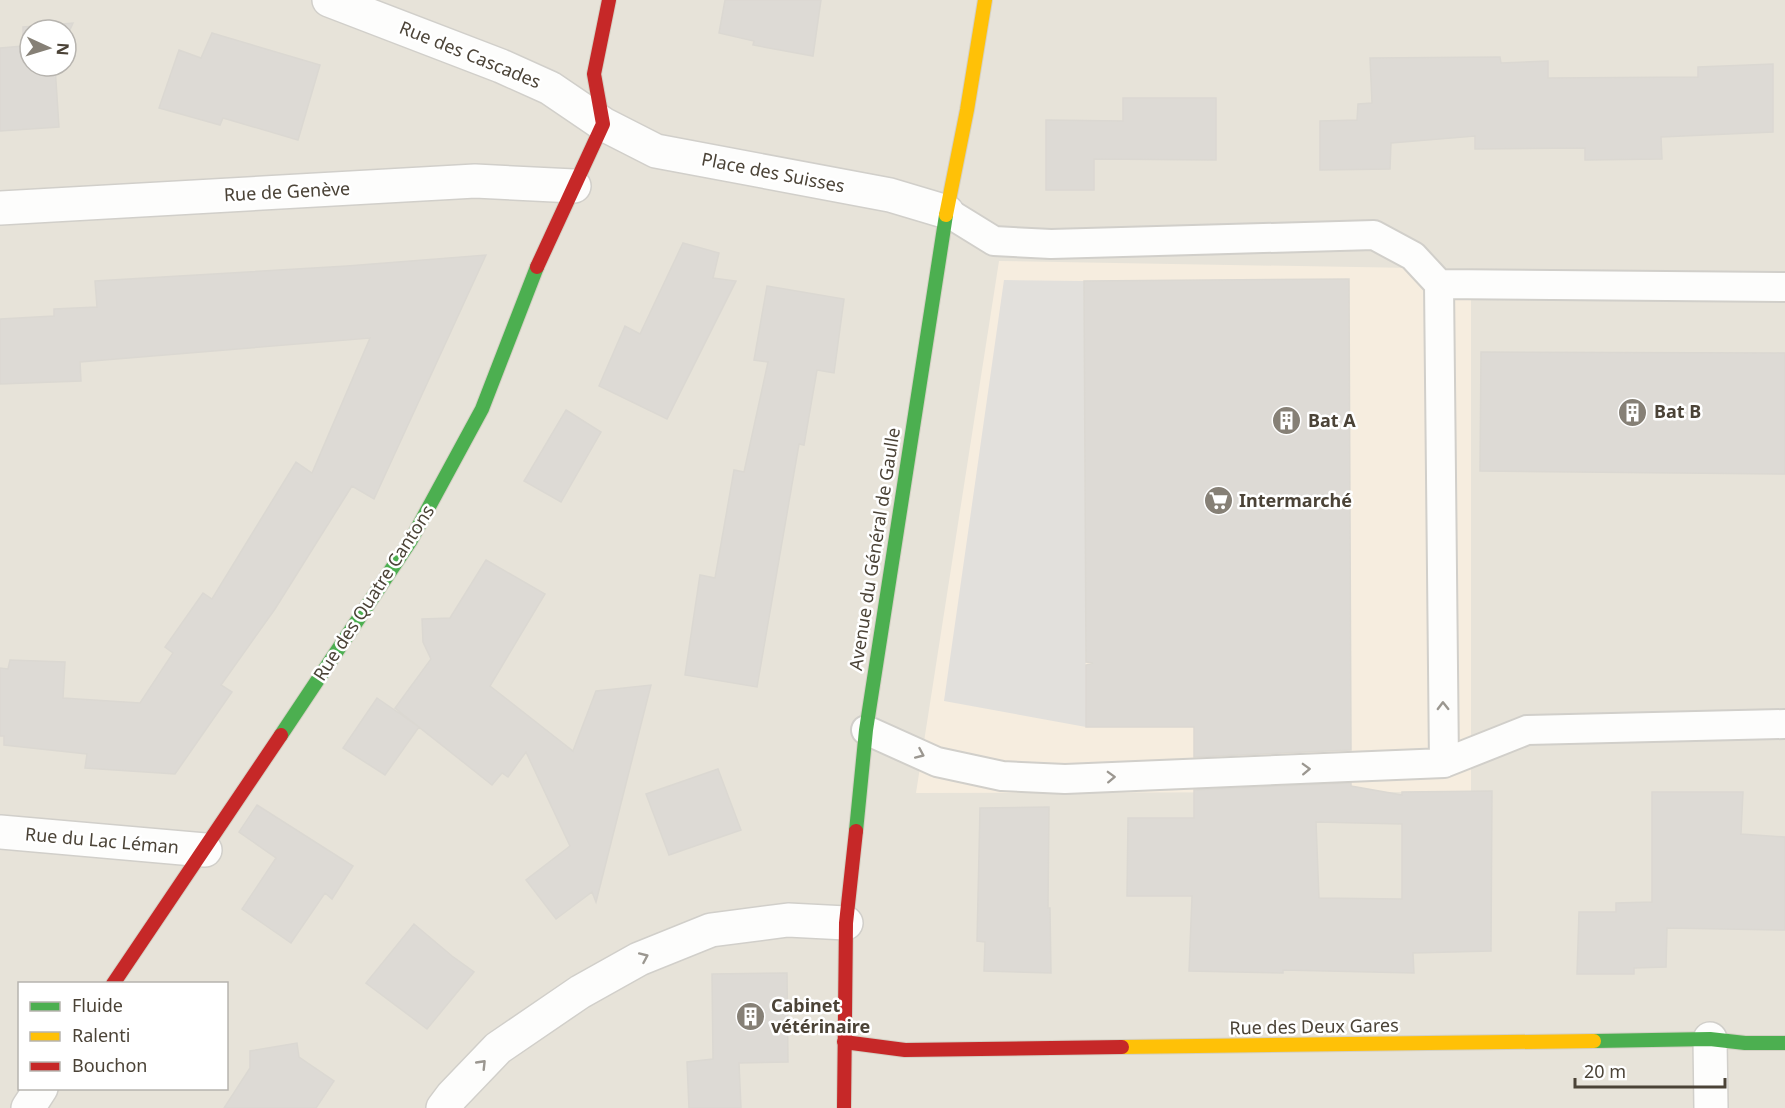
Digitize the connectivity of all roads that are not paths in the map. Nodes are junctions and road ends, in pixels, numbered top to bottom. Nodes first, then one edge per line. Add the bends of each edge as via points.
1 (329, 0) edge
2 (609, 0) edge
3 (985, 0) edge
4 (603, 124) junction
5 (574, 186) junction
6 (0, 208) edge
7 (947, 212) junction
8 (1439, 284) junction
9 (1785, 287) edge
10 (1785, 724) edge
11 (866, 730) junction
12 (1444, 763) junction
13 (0, 832) edge
14 (205, 850) junction
15 (846, 923) junction
16 (114, 982) edge
17 (1710, 1039) junction
18 (844, 1042) junction
19 (1785, 1043) edge
20 (40, 1090) edge
21 (28, 1108) edge
22 (443, 1108) edge
23 (843, 1108) edge
24 (1711, 1108) edge

1 - 4 street, Rue des Cascades via 550,88
2 - 4 street via 594,74
3 - 7 street, Avenue du Général de Gaulle
4 - 5 street, Rue des Quatre Cantons
4 - 7 street, Place des Suisses via 656,151 890,195
5 - 6 street, Rue de Genève via 475,181
5 - 14 street, Rue des Quatre Cantons via 546,244 482,409 411,540
7 - 8 lane via 994,241 1051,244 1374,235 1413,256
7 - 11 street, Avenue du Général de Gaulle
8 - 9 lane
12 -> 8 lane
10 - 12 lane via 1527,729
11 -> 12 lane via 937,762 1002,776 1055,779
11 - 15 street, Avenue du Général de Gaulle
13 - 14 street, Rue du Lac Léman
14 - 16 street, Rue des Quatre Cantons
15 - 18 street, Avenue du Général de Gaulle
22 -> 15 street via 498,1048 580,992 639,959 711,930 788,920
17 - 18 street, Rue des Deux Gares via 905,1050
17 - 19 street, Rue des Deux Gares
17 - 24 street
18 - 23 street, Avenue du Général de Gaulle
20 - 21 street

